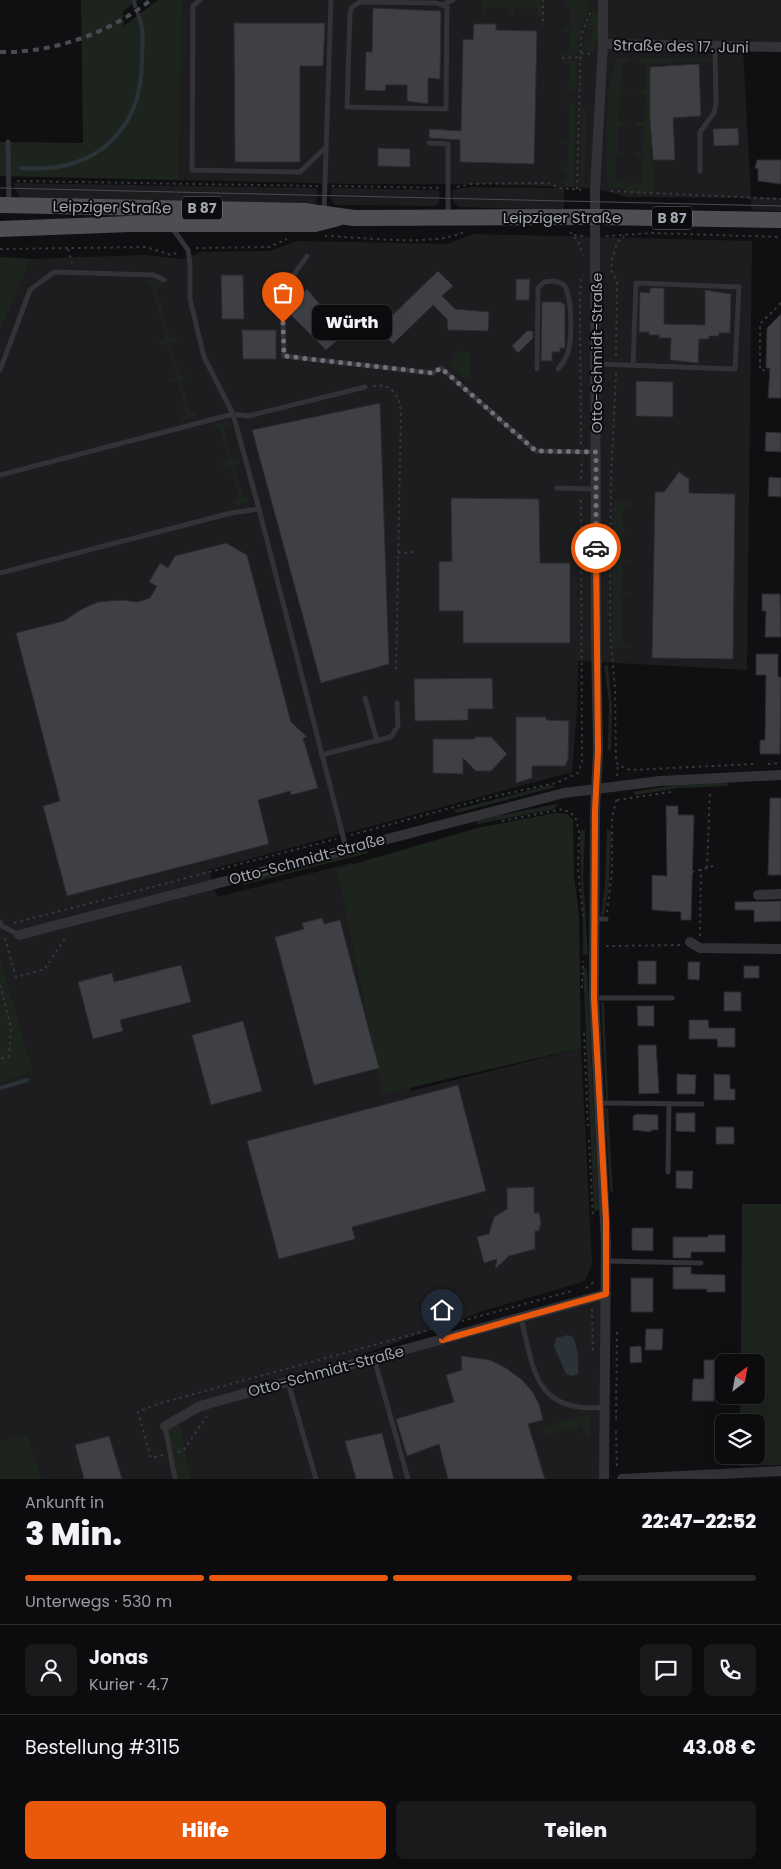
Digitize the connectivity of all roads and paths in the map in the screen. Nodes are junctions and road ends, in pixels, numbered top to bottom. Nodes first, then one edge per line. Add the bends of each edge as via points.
1 (200, 0) edge
2 (331, 0) edge
3 (453, 0) edge
4 (543, 0) edge
5 (603, 0) edge
6 (444, 4) junction
7 (593, 6) dead end
8 (543, 21) dead end
9 (603, 44) junction
10 (716, 47) junction
11 (781, 47) edge
12 (581, 57) junction
13 (562, 58) dead end
14 (8, 142) dead end
15 (429, 143) dead end
16 (325, 148) junction
17 (700, 171) dead end
18 (8, 180) junction
19 (324, 186) junction
20 (448, 188) junction
21 (577, 189) junction
22 (585, 190) dead end
23 (611, 191) dead end
24 (781, 199) edge
25 (4, 205) edge
26 (324, 213) junction
27 (343, 217) junction
28 (448, 217) junction
29 (596, 217) junction
30 (781, 220) edge
31 (169, 225) junction
32 (0, 229) edge
33 (465, 231) dead end
34 (569, 231) dead end
35 (294, 235) dead end
36 (322, 236) dead end
37 (596, 236) junction
38 (624, 236) junction
39 (781, 237) edge
40 (0, 249) edge
41 (68, 249) junction
42 (188, 250) junction
43 (306, 256) dead end
44 (584, 256) dead end
45 (584, 270) dead end
46 (75, 272) junction
47 (164, 280) dead end
48 (781, 303) edge
49 (597, 364) junction
50 (616, 364) junction
51 (633, 365) junction
52 (537, 369) dead end
53 (558, 369) dead end
54 (0, 370) edge
55 (781, 371) edge
56 (366, 387) joint
57 (233, 414) junction
58 (582, 452) junction
59 (596, 452) junction
60 (0, 475) edge
61 (557, 488) dead end
62 (581, 488) junction
63 (595, 489) junction
64 (259, 509) junction
65 (416, 552) dead end
66 (398, 553) junction
67 (0, 572) edge
68 (396, 672) dead end
69 (365, 698) dead end
70 (398, 703) dead end
71 (377, 741) junction
72 (321, 755) junction
73 (781, 763) edge
74 (757, 764) dead end
75 (765, 764) dead end
76 (781, 774) edge
77 (596, 788) junction
78 (710, 789) dead end
79 (617, 800) dead end
80 (498, 822) dead end
81 (343, 837) junction
82 (346, 848) junction
83 (713, 866) dead end
84 (707, 868) junction
85 (701, 870) junction
86 (692, 872) dead end
87 (781, 894) edge
88 (758, 895) dead end
89 (583, 917) dead end
90 (595, 919) junction
91 (606, 919) junction
92 (1, 924) edge
93 (74, 932) dead end
94 (19, 935) joint
95 (690, 942) joint
96 (7, 943) dead end
97 (594, 946) junction
98 (605, 946) junction
99 (700, 948) junction
100 (781, 949) edge
101 (583, 960) dead end
102 (0, 985) edge
103 (582, 991) dead end
104 (594, 998) junction
105 (672, 998) dead end
106 (584, 1028) dead end
107 (0, 1059) edge
108 (599, 1103) junction
109 (669, 1104) junction
110 (702, 1104) dead end
111 (668, 1172) dead end
112 (594, 1221) dead end
113 (606, 1261) junction
114 (701, 1263) dead end
115 (606, 1294) junction
116 (521, 1318) junction
117 (374, 1358) junction
118 (288, 1381) junction
119 (605, 1407) junction
120 (164, 1426) joint
121 (781, 1471) edge
122 (711, 1477) edge
123 (175, 1479) edge
124 (316, 1479) edge
125 (408, 1479) edge
126 (604, 1479) edge
127 (622, 1479) edge

1 - 16 lane via 193,6 192,170 300,172
2 - 16 lane
3 - 6 lane
4 - 8 path
5 - 9 street
6 - 6 lane via 356,3 350,12 347,107 446,109 449,12
7 - 12 path via 581,35
9 - 10 street, Straße des 17. Juni
9 - 29 street, Straße des 17. Juni
10 - 11 street, Straße des 17. Juni
10 - 17 lane via 716,103 714,113 700,132
12 - 13 path
12 - 21 path
14 - 18 lane
15 - 20 lane via 448,144
16 - 19 lane
18 - 19 path
18 - 25 lane
19 - 20 path
19 - 26 lane
20 - 21 path via 471,184 541,183
20 - 28 lane
21 - 22 path
23 - 24 path
25 - 26 main road, Leipziger Straße / B 87
26 - 27 main road, Leipziger Straße / B 87
27 - 28 main road, Leipziger Straße / B 87
27 - 31 main road, Leipziger Straße / B 87 via 315,224
28 - 29 main road, Leipziger Straße / B 87
29 - 30 main road, Leipziger Straße / B 87
29 - 37 street, Otto-Schmidt-Straße
31 - 32 main road, Leipziger Straße / B 87
31 - 42 lane
33 - 36 path via 452,238 432,239
34 - 44 path
35 - 42 path via 269,247 199,247
37 - 38 path
37 - 49 street, Otto-Schmidt-Straße
38 - 39 path
38 - 50 path via 616,243 611,270 616,281
40 - 41 path
41 - 42 path via 146,247 171,255
41 - 46 path
42 - 57 lane via 190,299 204,357
43 - 58 lane via 282,291 284,356 433,373 441,368 536,451
45 - 58 path via 580,280
46 - 47 lane via 154,275
46 - 54 lane via 54,272 30,290
48 - 55 path via 760,324 760,370
49 - 50 lane
49 - 59 street, Otto-Schmidt-Straße
50 - 51 lane
50 - 74 path via 610,630 616,760 618,765 630,770
51 - 51 lane via 735,369 739,287 636,283
52 - 53 lane via 538,288 544,282 555,281 564,285 570,297 569,349
56 - 57 lane via 248,416
56 - 66 path via 380,385 391,388 399,398 401,481
57 - 60 lane
57 - 64 lane
58 - 59 lane
58 - 62 path
59 - 63 street, Otto-Schmidt-Straße
61 - 62 lane
62 - 63 lane
62 - 81 path via 582,762 578,773 556,783
63 - 77 street, Otto-Schmidt-Straße
64 - 67 lane
64 - 72 lane
65 - 66 path
66 - 68 path
69 - 71 lane
70 - 71 lane via 398,726 391,737
71 - 72 lane
72 - 81 lane
73 - 75 path
76 - 77 street
77 - 82 street, Otto-Schmidt-Straße via 564,793
77 - 90 street, Otto-Schmidt-Straße
78 - 84 path
79 - 91 path via 612,817 612,872
80 - 89 path via 564,810 575,816 580,831 578,868
81 - 82 lane
81 - 92 path
82 - 94 street, Otto-Schmidt-Straße
83 - 84 path
84 - 85 path
85 - 86 path
85 - 99 path
87 - 88 street
90 - 91 lane
90 - 97 street, Otto-Schmidt-Straße
91 - 98 path
92 - 94 lane
93 - 96 path via 66,935 45,969 16,977
95 - 98 path via 678,946
95 - 99 street
97 - 98 path
97 - 104 street, Otto-Schmidt-Straße
99 - 100 street
101 - 103 path
102 - 107 path via 11,1027 9,1056
104 - 105 lane
104 - 108 street, Otto-Schmidt-Straße
106 - 112 path
108 - 109 lane
108 - 113 street, Otto-Schmidt-Straße
109 - 110 lane
109 - 111 lane
113 - 114 lane
113 - 115 street, Otto-Schmidt-Straße
115 - 116 street, Otto-Schmidt-Straße
115 - 119 street, Otto-Schmidt-Straße
116 - 117 street, Otto-Schmidt-Straße
116 - 119 lane via 535,1375 546,1390 556,1399 576,1407
117 - 118 street, Otto-Schmidt-Straße
117 - 125 lane
118 - 120 street, Otto-Schmidt-Straße via 200,1406
118 - 124 lane
119 - 126 street, Otto-Schmidt-Straße
120 - 123 lane
121 - 122 street
122 - 127 street

